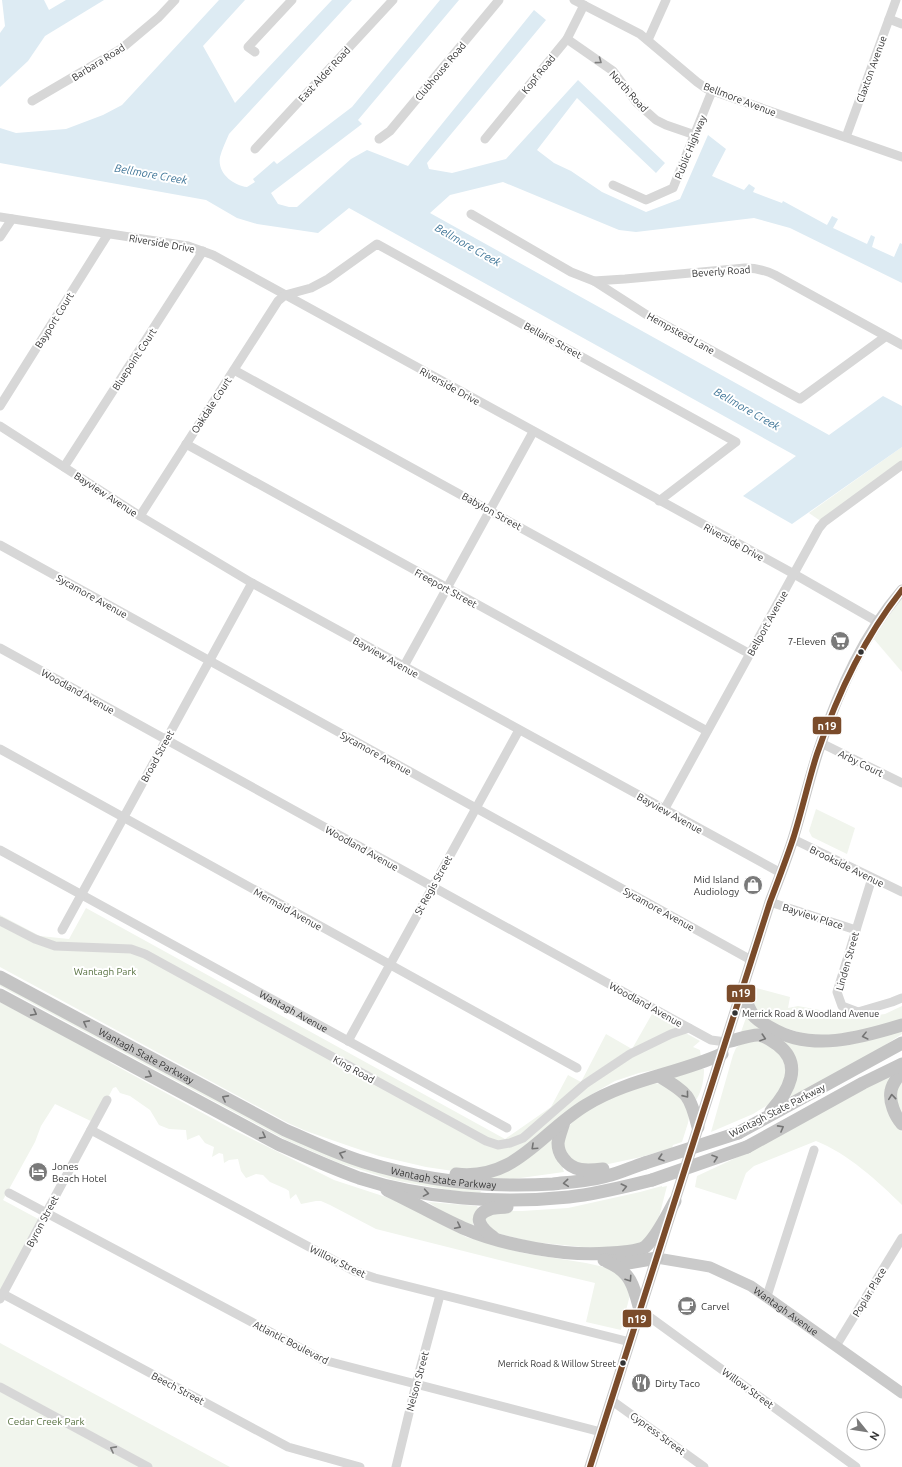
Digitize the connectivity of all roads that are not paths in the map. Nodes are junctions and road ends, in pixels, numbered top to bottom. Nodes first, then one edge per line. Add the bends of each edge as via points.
1 (175, 0) edge
2 (292, 0) edge
3 (393, 0) edge
4 (499, 0) edge
5 (574, 0) edge
6 (666, 0) edge
7 (896, 0) edge
8 (584, 5) junction
9 (889, 19) junction
10 (902, 24) edge
11 (567, 39) junction
12 (648, 40) junction
13 (255, 52) dead end
14 (712, 91) junction
15 (32, 101) dead end
16 (695, 135) junction
17 (846, 137) junction
18 (379, 139) dead end
19 (485, 139) dead end
20 (255, 149) dead end
21 (902, 157) edge
22 (613, 185) dead end
23 (471, 214) dead end
24 (0, 217) edge
25 (12, 219) junction
26 (108, 234) junction
27 (0, 238) edge
28 (203, 251) junction
29 (594, 281) junction
30 (284, 295) junction
31 (885, 337) junction
32 (902, 346) edge
33 (234, 370) junction
34 (0, 406) edge
35 (0, 426) edge
36 (533, 432) junction
37 (186, 444) junction
38 (902, 465) edge
39 (64, 467) junction
40 (658, 501) junction
41 (491, 510) junction
42 (140, 516) junction
43 (0, 546) edge
44 (794, 574) junction
45 (252, 583) junction
46 (447, 588) junction
47 (902, 590) edge
48 (878, 622) junction
49 (0, 648) edge
50 (750, 654) junction
51 (209, 661) junction
52 (404, 666) junction
53 (519, 730) junction
54 (707, 731) junction
55 (166, 739) junction
56 (821, 743) junction
57 (0, 750) edge
58 (902, 783) edge
59 (476, 808) junction
60 (664, 810) junction
61 (123, 818) junction
62 (793, 839) junction
63 (0, 850) edge
64 (781, 873) junction
65 (872, 878) junction
66 (432, 887) junction
67 (902, 892) edge
68 (81, 895) junction
69 (770, 902) junction
70 (0, 921) edge
71 (62, 930) dead end
72 (856, 930) junction
73 (752, 960) junction
74 (389, 965) junction
75 (0, 976) edge
76 (742, 990) junction
77 (0, 995) edge
78 (902, 998) edge
79 (902, 1025) edge
80 (689, 1028) junction
81 (348, 1041) junction
82 (902, 1043) edge
83 (724, 1048) junction
84 (902, 1064) edge
85 (577, 1068) dead end
86 (902, 1071) edge
87 (659, 1076) junction
88 (107, 1100) dead end
89 (767, 1116) junction
90 (564, 1122) junction
91 (902, 1124) edge
92 (698, 1127) junction
93 (507, 1128) dead end
94 (91, 1130) junction
95 (814, 1150) dead end
96 (364, 1162) junction
97 (645, 1163) junction
98 (360, 1178) junction
99 (9, 1193) dead end
100 (594, 1193) junction
101 (675, 1201) junction
102 (46, 1213) junction
103 (902, 1238) edge
104 (500, 1241) junction
105 (575, 1253) junction
106 (657, 1258) junction
107 (602, 1259) junction
108 (440, 1295) junction
109 (767, 1296) junction
110 (1, 1297) edge
111 (640, 1310) junction
112 (630, 1342) junction
113 (836, 1346) junction
114 (416, 1384) junction
115 (0, 1387) edge
116 (902, 1393) edge
117 (612, 1400) junction
118 (601, 1432) junction
119 (148, 1467) edge
120 (360, 1467) edge
121 (396, 1467) edge
122 (590, 1467) edge
123 (704, 1467) edge
124 (856, 1467) edge

1 - 15 street, Barbara Road via 121,49
2 - 13 street via 248,46
3 - 20 street, East Alder Road
4 - 18 street, Clubhouse Road via 390,131
5 - 8 street, Bellmore Avenue
6 - 12 street
7 - 9 street, Claxton Avenue
8 - 11 street, Kopf Road
8 - 12 street, Bellmore Avenue
9 - 10 street
9 - 17 street, Claxton Avenue
11 -> 16 street, North Road via 613,71 637,103 656,120
11 - 19 street, Kopf Road
12 - 14 street, Bellmore Avenue
14 - 16 street, Public Highway
14 - 17 street, Bellmore Avenue
16 - 22 street, Public Highway via 673,188 646,200
17 - 21 street, Bellmore Avenue
23 - 29 street, Hempstead Lane via 572,272
24 - 25 street, Riverside Drive
25 - 26 street, Riverside Drive
25 - 27 street
26 - 28 street, Riverside Drive via 188,246
26 - 34 street, Bayport Court
28 - 30 street, Riverside Drive
28 - 39 street, Bluepoint Court
29 - 31 street, Beverly Road via 745,268 766,270
29 - 31 street, Hempstead Lane via 647,315 800,399
30 - 33 street, Oakdale Court
30 - 36 street, Riverside Drive
30 - 40 street, Bellaire Street via 311,288 328,280 377,244 381,245 736,442
31 - 32 street, Beverly Road
33 - 37 street, Oakdale Court
33 - 41 street, Babylon Street
35 - 39 street, Bayview Avenue
36 - 40 street, Riverside Drive
36 - 41 street
37 - 42 street, Oakdale Court
37 - 46 street, Freeport Street
38 - 44 street, Bellport Avenue via 824,522
39 - 42 street, Bayview Avenue
40 - 44 street, Riverside Drive
41 - 46 street
41 - 50 street, Babylon Street
42 - 45 street, Bayview Avenue
43 - 51 street, Sycamore Avenue
44 - 48 street, Riverside Drive
44 - 50 street, Bellport Avenue
45 - 51 street, Broad Street
45 - 52 street, Bayview Avenue
46 - 52 street
46 - 54 street, Freeport Street
47 - 48 main road
48 - 56 main road via 845,678
49 - 55 street, Woodland Avenue
50 - 54 street, Bellport Avenue
51 - 55 street, Broad Street
51 - 59 street, Sycamore Avenue
52 - 53 street, Bayview Avenue
53 - 59 street, St Regis Street
53 - 60 street, Bayview Avenue
54 - 60 street, Bellport Avenue
55 - 61 street, Broad Street
55 - 66 street, Woodland Avenue
56 - 58 street, Arby Court
56 - 62 main road
57 - 61 street, Mermaid Avenue
59 - 66 street, St Regis Street
59 - 73 street, Sycamore Avenue
60 - 64 street, Bayview Avenue
61 - 68 street, Broad Street
61 - 74 street, Mermaid Avenue
62 - 64 main road
62 - 65 street, Brookside Avenue
63 - 68 street, Wantagh Avenue
64 - 69 main road
65 - 67 street, Brookside Avenue
65 - 72 street, Linden Street
66 - 74 street, St Regis Street
66 - 80 street, Woodland Avenue
68 - 71 street, Broad Street
68 - 81 street, Wantagh Avenue
69 - 72 street, Bayview Place
69 - 73 main road
70 - 80 street, King Road via 35,940 55,946 131,949 145,954 486,1141 498,1144 523,1138 585,1084 630,1054
72 - 78 street, Linden Street via 837,992 842,1006 858,1012
73 - 76 main road
74 - 81 street, St Regis Street
74 - 85 street, Mermaid Avenue
96 -> 75 highway, Wantagh State Parkway via 285,1130
79 -> 76 highway via 855,1038 832,1041 791,1037 779,1033 755,1017
76 - 83 main road
77 -> 98 highway, Wantagh State Parkway via 278,1144
80 - 83 street, Woodland Avenue
81 - 93 street, Wantagh Avenue
82 - 89 highway, Wantagh State Parkway
83 - 87 highway via 702,1063
83 -> 89 highway via 758,1035 770,1040 786,1054 792,1075 789,1087
83 - 92 main road
100 -> 84 highway, Wantagh State Parkway, bridge via 652,1180 747,1147 862,1083
91 -> 86 highway via 896,1117 891,1091
87 - 90 highway via 614,1090 586,1105
87 -> 92 highway via 680,1088 689,1097
88 - 94 street, Byron Street
89 -> 97 highway, Wantagh State Parkway, bridge via 738,1133
90 -> 96 highway via 527,1154 494,1171 459,1175
90 - 97 highway via 558,1145 561,1156 577,1170 591,1171
92 - 101 main road
94 - 102 street, Byron Street
94 - 108 street, Willow Street via 354,1271
95 - 109 street
97 -> 96 highway, Wantagh State Parkway via 608,1176 529,1186 444,1180
98 -> 100 highway, Wantagh State Parkway via 443,1196 487,1200 529,1200
98 -> 104 highway via 462,1228
99 - 102 street, Atlantic Boulevard
100 - 104 highway via 491,1209 483,1213 479,1223 486,1232
101 - 105 highway via 662,1224 643,1248 619,1253
101 - 106 main road
102 - 110 street, Byron Street
102 - 114 street, Atlantic Boulevard via 323,1360
103 - 113 street, Poplar Place
104 - 105 highway
105 - 107 highway
106 - 107 highway via 628,1263
106 - 109 main road, Wantagh Avenue via 710,1267
106 - 111 main road
107 -> 111 highway via 618,1266 628,1277 635,1290
108 - 112 street, Willow Street
108 - 114 street, Nelson Street
109 - 113 main road, Wantagh Avenue
110 - 120 street, Beech Street via 288,1447
111 - 112 main road
111 - 124 street, Willow Street
112 - 117 main road
113 - 116 main road, Wantagh Avenue
114 - 118 street, Atlantic Boulevard
114 - 121 street, Nelson Street
119 -> 115 street
117 - 118 main road
117 - 123 street, Cypress Street
118 - 122 main road

